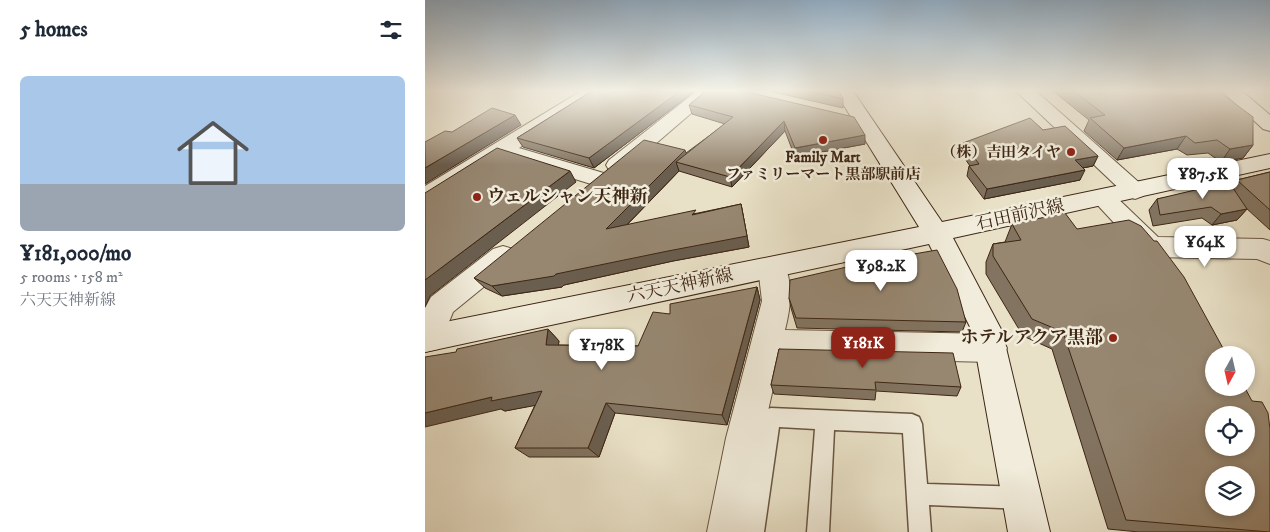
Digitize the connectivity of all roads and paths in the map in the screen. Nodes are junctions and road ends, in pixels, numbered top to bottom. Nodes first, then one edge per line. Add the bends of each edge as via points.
1 (554, 116) edge
2 (678, 116) edge
3 (846, 116) edge
4 (860, 116) edge
5 (1052, 116) edge
6 (1259, 116) edge
7 (863, 120) junction
8 (1270, 125) edge
9 (501, 149) junction
10 (1270, 161) edge
11 (599, 179) junction
12 (1135, 191) junction
13 (580, 195) edge
14 (425, 197) edge
15 (1103, 198) junction
16 (935, 232) junction
17 (518, 244) edge
18 (1151, 246) junction
19 (1270, 254) edge
20 (772, 267) junction
21 (1171, 273) edge
22 (426, 339) edge
23 (767, 343) junction
24 (991, 348) junction
25 (825, 419) junction
26 (917, 494) junction
27 (1023, 498) junction
28 (728, 532) edge
29 (753, 532) edge
30 (817, 532) edge
31 (920, 532) edge
32 (1029, 532) edge

1 - 9 street
2 - 11 street
3 - 7 street
4 - 7 street
5 - 12 street
6 - 8 street
7 - 16 street
9 - 11 street
9 - 14 street
10 - 12 street, 石田前沢線
11 - 13 street
12 - 15 street, 石田前沢線
15 - 16 street, 石田前沢線
15 - 18 street
16 - 20 street, 六天天神新線
16 - 24 street via 987,331
17 - 22 street via 441,305
18 - 19 street via 1263,249
18 - 21 street
20 - 22 street, 六天天神新線
20 - 23 street via 777,301
23 - 24 street
23 - 28 street
24 - 27 street
25 - 26 lane via 912,424
25 - 29 lane via 771,417
25 - 30 lane
26 - 27 lane
26 - 31 lane
27 - 32 street

